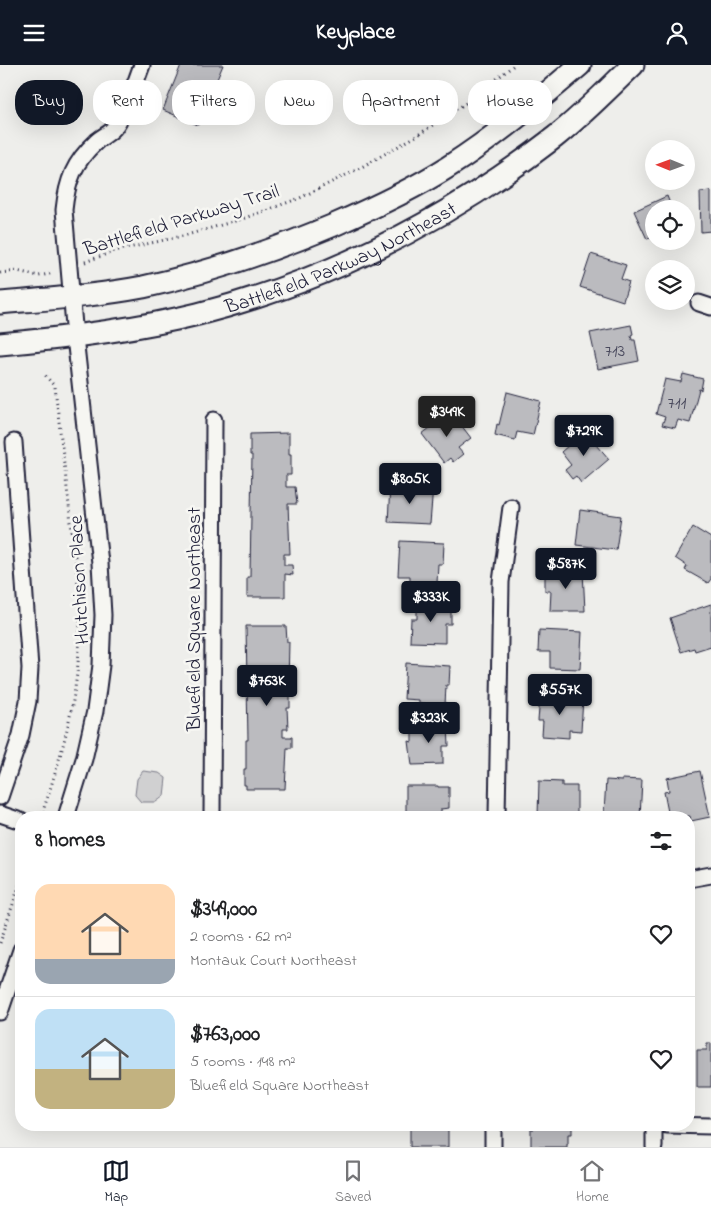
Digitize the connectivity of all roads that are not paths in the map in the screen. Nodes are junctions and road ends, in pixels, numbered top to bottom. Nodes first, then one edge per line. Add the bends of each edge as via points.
1 (142, 65) edge
2 (580, 65) edge
3 (633, 65) edge
4 (71, 296) junction
5 (0, 303) edge
6 (75, 337) junction
7 (0, 344) edge
8 (214, 420) dead end
9 (14, 442) dead end
10 (511, 507) dead end
11 (0, 797) edge
12 (68, 811) edge
13 (212, 811) edge
14 (497, 811) edge
15 (0, 814) edge
16 (15, 819) edge
17 (711, 875) edge
18 (695, 878) edge
19 (15, 967) edge
20 (0, 1013) edge
21 (695, 1126) edge
22 (711, 1126) edge
23 (493, 1131) edge
24 (654, 1131) edge
25 (493, 1147) edge
26 (654, 1147) edge

1 - 4 street, Hutchison Place via 113,130 83,155 66,191 64,210
2 - 4 main road, Battlefield Parkway Northeast via 528,109 462,157 365,211 231,263 142,287
3 - 6 main road, Battlefield Parkway Northeast via 556,135 503,175 429,221 368,252 324,273 262,296 198,314
4 - 5 main road, Battlefield Parkway Northeast
4 - 6 street, Hutchison Place
6 - 7 main road, Battlefield Parkway Northeast
6 - 12 street, Hutchison Place via 103,615 95,711
8 - 13 street, Bluefield Square Northeast
9 - 11 street via 30,668 21,735
10 - 14 street via 501,583
15 - 16 street
17 - 18 street
19 - 20 street
21 - 22 street
23 - 25 street
24 - 26 street

